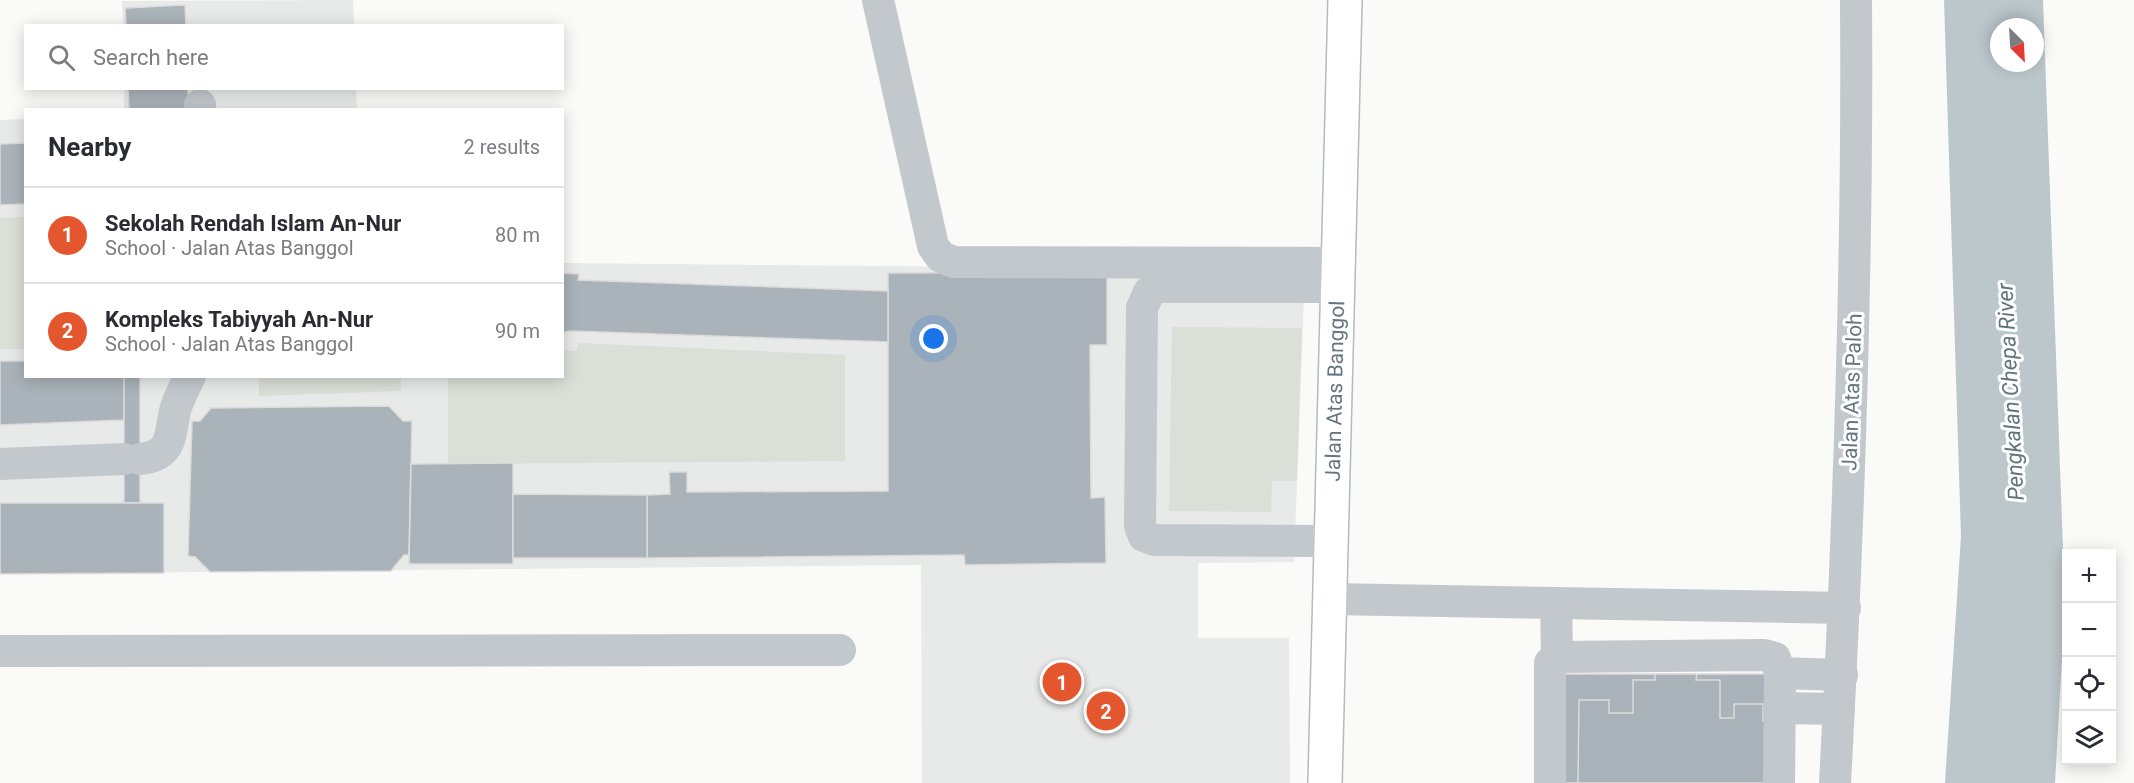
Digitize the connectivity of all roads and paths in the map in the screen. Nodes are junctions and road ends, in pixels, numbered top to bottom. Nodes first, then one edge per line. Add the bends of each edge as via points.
1 (878, 0) edge
2 (1345, 0) edge
3 (1856, 0) edge
4 (1338, 275) junction
5 (189, 378) edge
6 (0, 464) edge
7 (1331, 541) junction
8 (1330, 599) junction
9 (1556, 603) junction
10 (1845, 608) junction
11 (840, 650) dead end
12 (0, 651) edge
13 (1557, 657) junction
14 (1780, 673) junction
15 (1842, 675) junction
16 (1779, 708) junction
17 (1839, 709) junction
18 (1325, 783) edge
19 (1550, 783) edge
20 (1779, 783) edge
21 (1836, 783) edge

1 - 4 street via 933,246 941,257 954,262
2 - 4 main road, Jalan Atas Banggol
3 - 10 street, Jalan Atas Paloh via 1857,188
4 - 7 main road, Jalan Atas Banggol
4 - 7 street via 1156,287 1149,292 1142,308 1140,526 1144,536 1154,540
5 - 6 street via 177,404 167,446 151,458
7 - 8 main road, Jalan Atas Banggol
8 - 9 street
8 - 18 main road, Jalan Atas Banggol
9 - 10 street
9 - 13 street
10 - 15 street, Jalan Atas Paloh
11 - 12 street
13 - 14 street via 1764,655 1775,658
13 - 19 street via 1550,663
14 - 15 street
14 - 16 street
15 - 17 street, Jalan Atas Paloh
16 - 17 street
16 - 20 street
17 - 21 street, Jalan Atas Paloh

